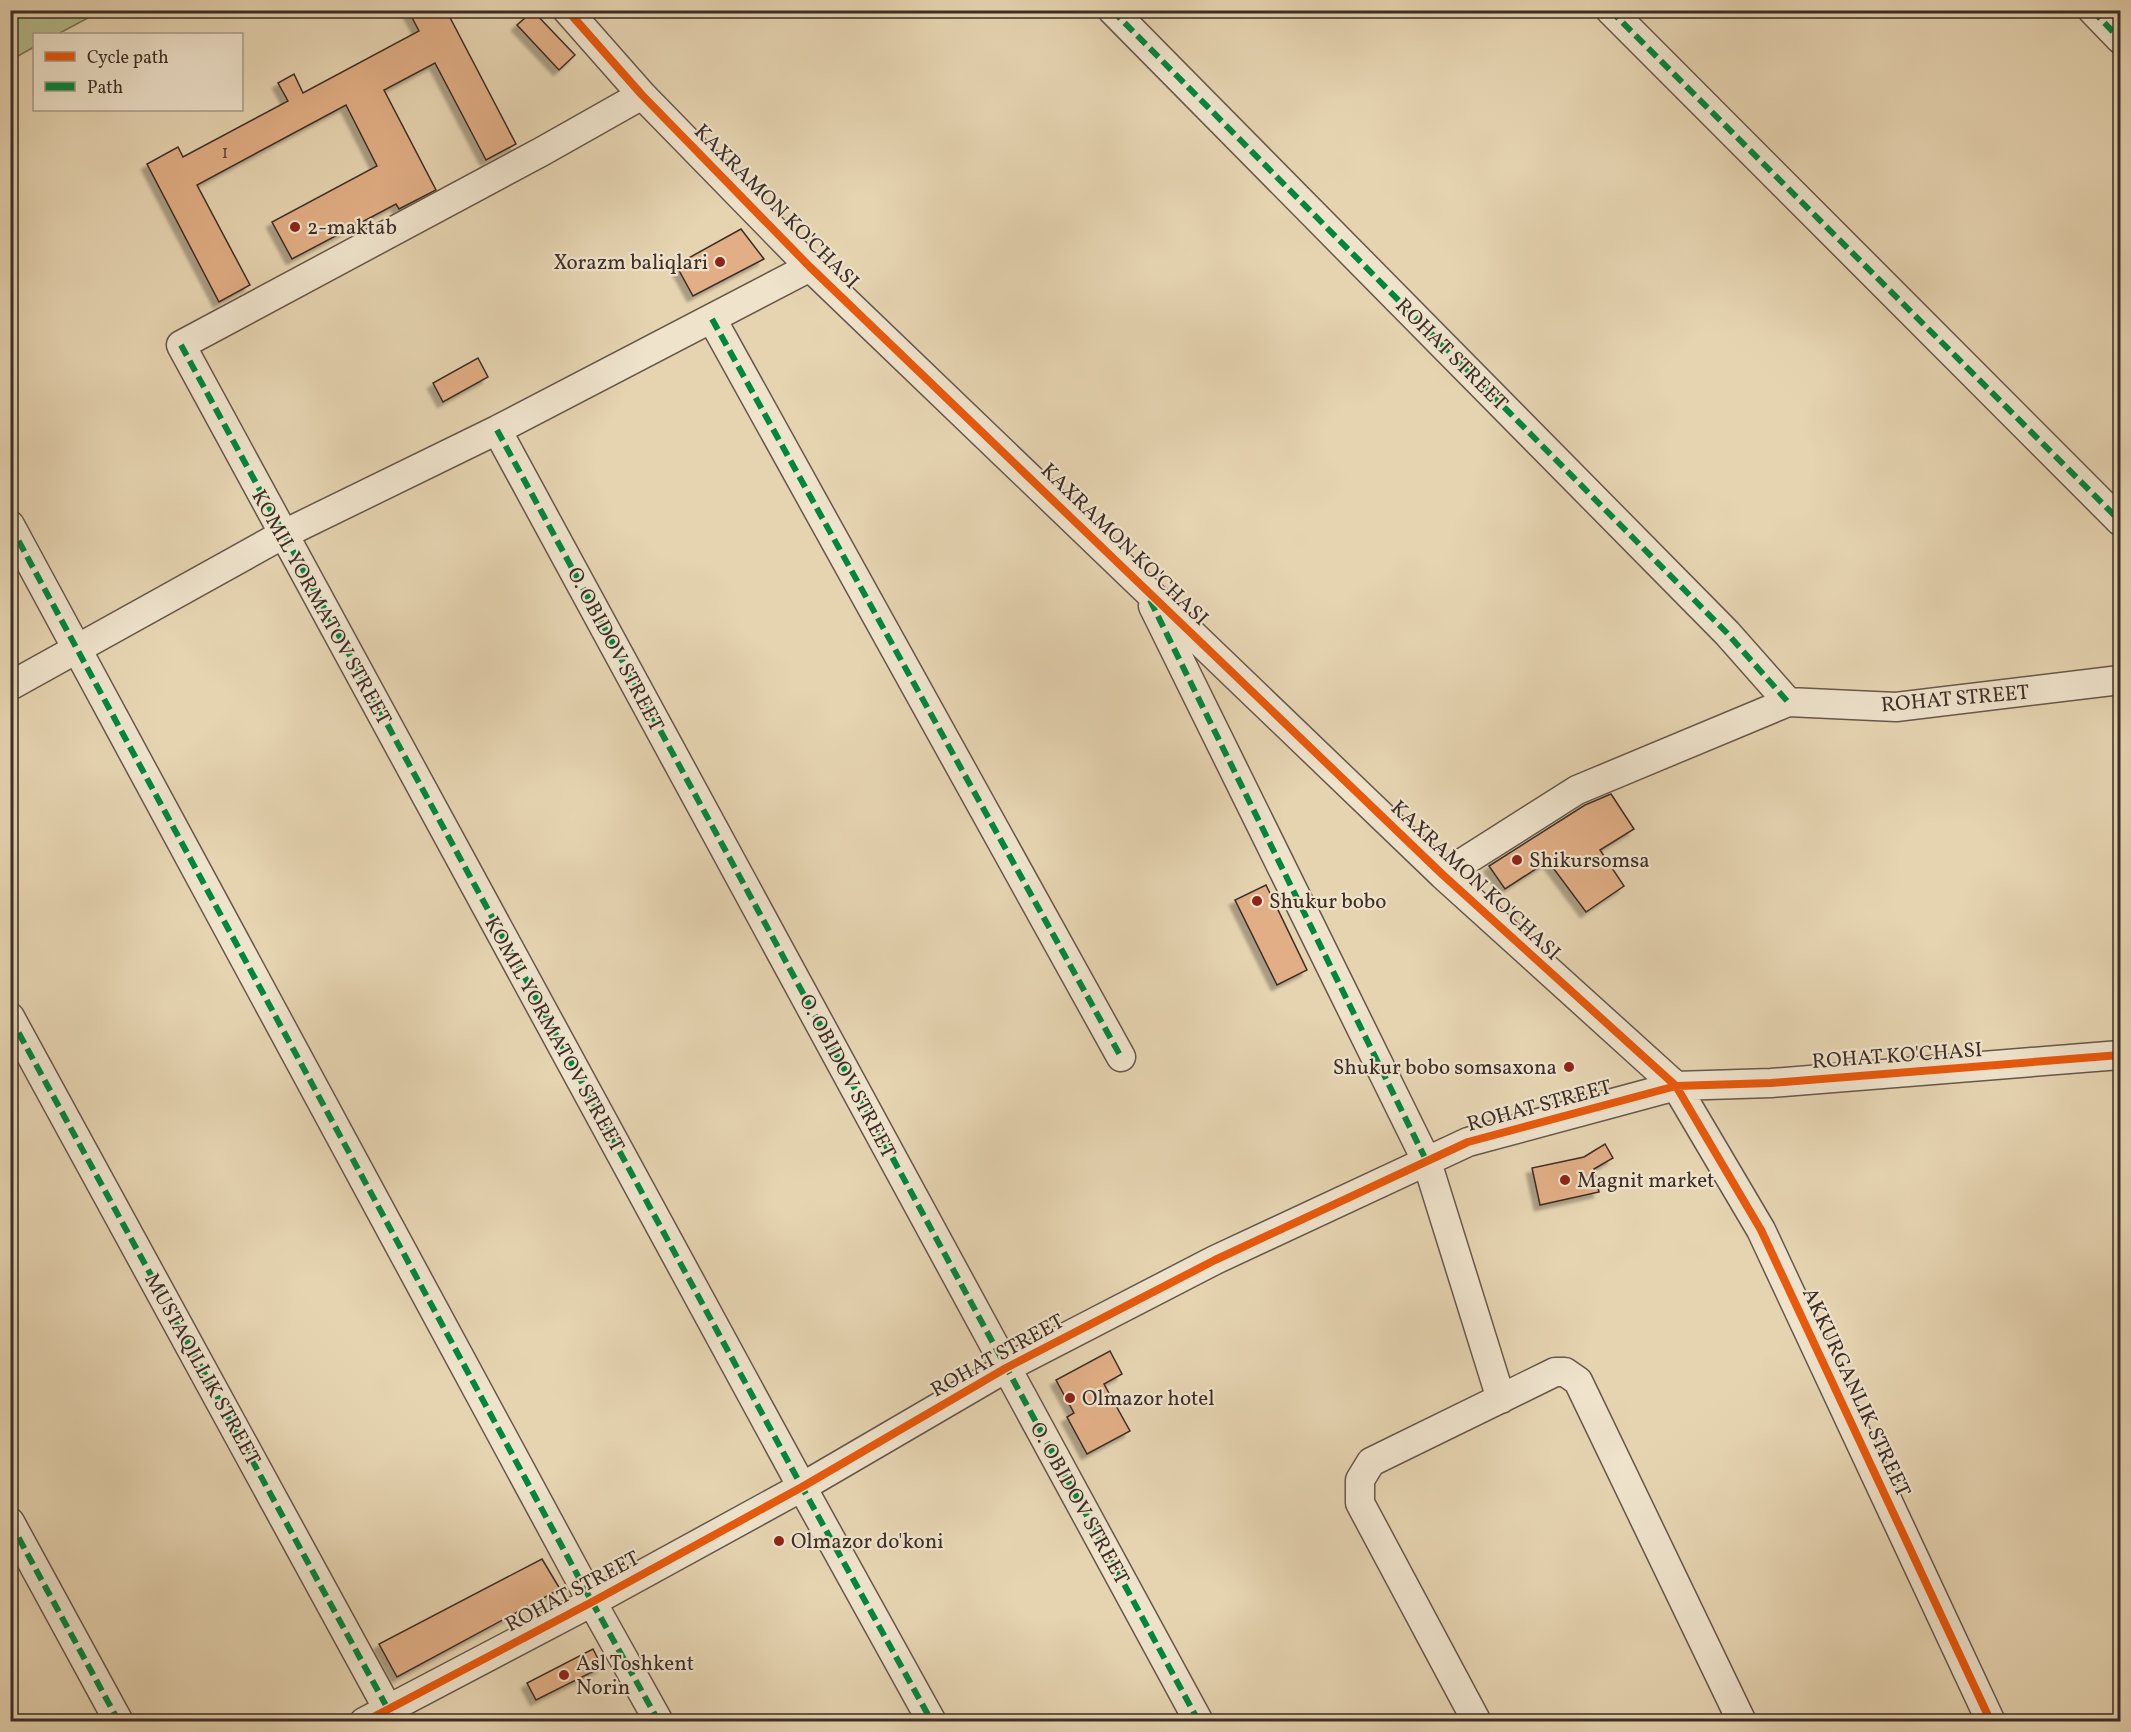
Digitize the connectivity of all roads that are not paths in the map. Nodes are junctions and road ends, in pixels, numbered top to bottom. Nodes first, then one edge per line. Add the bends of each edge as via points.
1 (567, 10) edge
2 (1112, 10) edge
3 (1610, 10) edge
4 (2092, 10) edge
5 (2121, 39) edge
6 (642, 94) junction
7 (810, 267) junction
8 (712, 319) junction
9 (497, 430) junction
10 (2121, 521) edge
11 (10, 525) edge
12 (282, 535) junction
13 (1144, 588) junction
14 (78, 649) junction
15 (2121, 680) edge
16 (10, 686) edge
17 (1788, 702) junction
18 (1443, 875) junction
19 (10, 1017) edge
20 (2121, 1055) edge
21 (1121, 1057) dead end
22 (1676, 1086) junction
23 (1427, 1162) junction
24 (1006, 1368) junction
25 (1502, 1399) junction
26 (802, 1487) junction
27 (10, 1522) edge
28 (592, 1602) junction
29 (382, 1717) edge
30 (119, 1722) edge
31 (659, 1722) edge
32 (932, 1722) edge
33 (1199, 1722) edge
34 (1477, 1722) edge
35 (1742, 1722) edge
36 (1991, 1722) edge

1 - 6 street, KAXRAMON KO'CHASI
2 - 17 street, ROHAT STREET via 1727,633
3 - 10 street
4 - 5 street
6 - 7 street, KAXRAMON KO'CHASI
6 - 12 street, KOMIL YORMATOV STREET via 181,345
7 - 8 street
7 - 13 street, KAXRAMON KO'CHASI
8 - 9 street
8 - 21 street
9 - 12 street
9 - 24 street, O. OBIDOV STREET
11 - 14 street
12 - 14 street
12 - 26 street, KOMIL YORMATOV STREET
13 - 18 street, KAXRAMON KO'CHASI
13 - 23 street
14 - 16 street
14 - 28 street
15 - 17 street, ROHAT STREET via 1896,707
17 - 18 street, ROHAT STREET via 1577,790
18 - 22 street, KAXRAMON KO'CHASI
19 - 29 street, MUSTAQILLIK STREET
20 - 22 street, ROHAT KO'CHASI via 1771,1083
22 - 23 street, ROHAT STREET via 1468,1142
22 - 36 street, AKKURGANLIK STREET via 1761,1230
23 - 24 street, ROHAT STREET via 1215,1260
23 - 25 street
24 - 26 street, ROHAT STREET
24 - 33 street, O. OBIDOV STREET
25 - 34 street via 1371,1462 1360,1480 1360,1503
25 - 35 street via 1555,1372 1565,1372 1578,1381
26 - 28 street, ROHAT STREET
26 - 32 street, KOMIL YORMATOV STREET
27 - 30 street
28 - 29 street, ROHAT STREET
28 - 31 street

